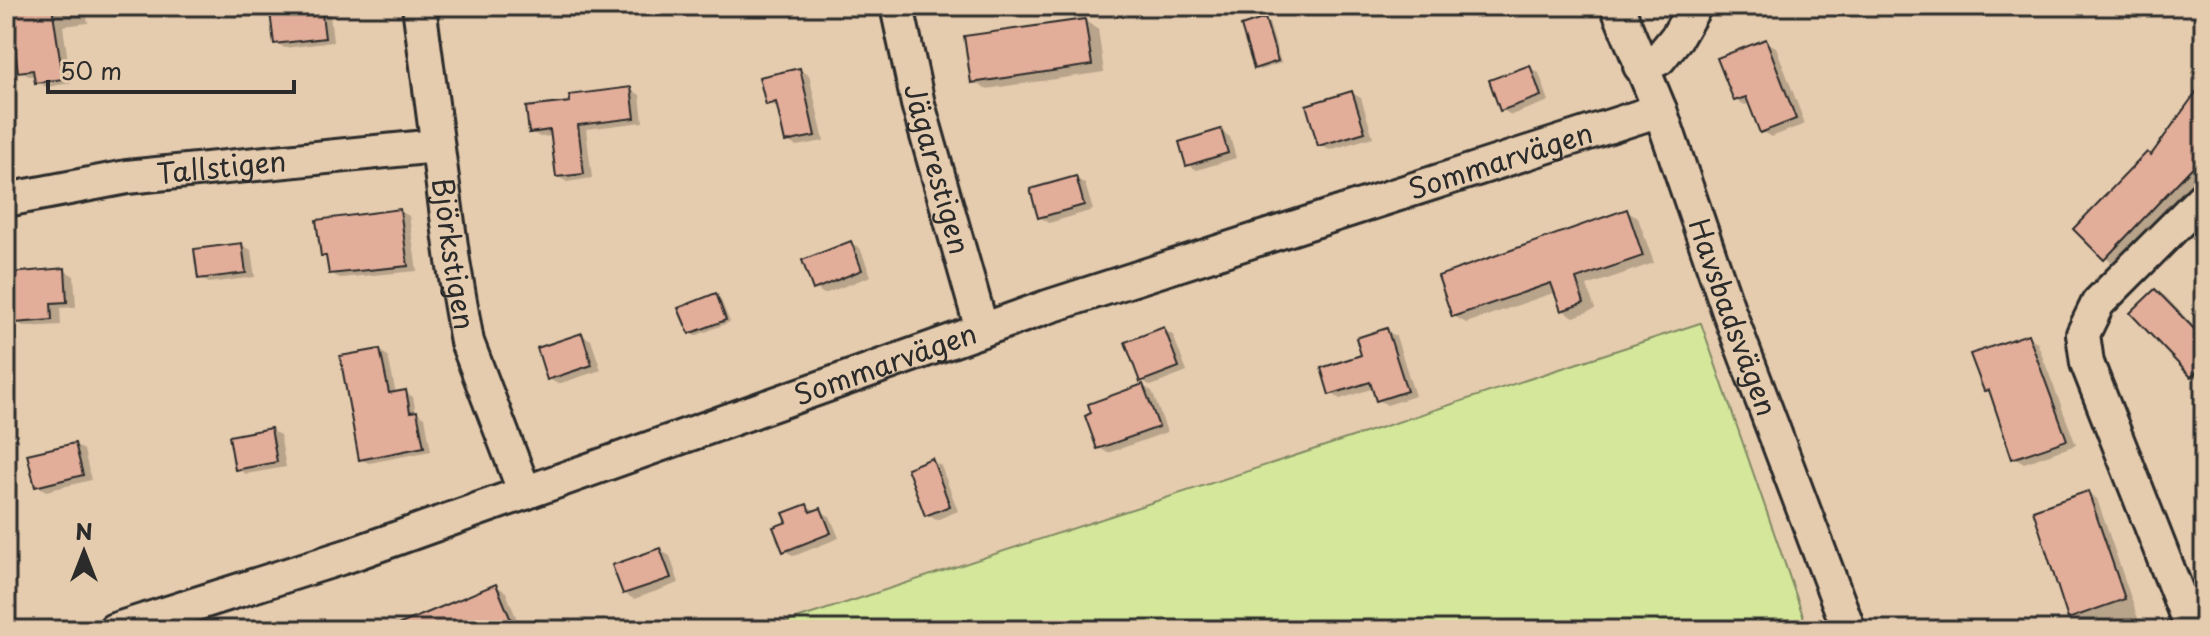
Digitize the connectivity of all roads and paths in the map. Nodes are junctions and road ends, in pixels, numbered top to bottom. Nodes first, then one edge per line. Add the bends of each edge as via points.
1 (419, 6) edge
2 (897, 6) edge
3 (1617, 6) edge
4 (1695, 6) edge
5 (1640, 66) junction
6 (1660, 110) junction
7 (436, 146) junction
8 (2204, 197) edge
9 (6, 200) edge
10 (982, 330) junction
11 (525, 493) junction
12 (114, 630) edge
13 (1849, 630) edge
14 (2192, 630) edge

1 - 7 street, Björkstigen
2 - 10 street, Jägarestigen via 918,104
3 - 5 street, Havsbadsvägen
4 - 5 street via 1659,59
5 - 6 street, Havsbadsvägen
6 - 10 street, Sommarvägen
6 - 13 street, Havsbadsvägen via 1729,312
7 - 9 street, Tallstigen via 127,177
7 - 11 street, Björkstigen via 467,342
8 - 14 street via 2098,303 2083,334 2087,363
10 - 11 street, Sommarvägen
11 - 12 street, Sommarvägen

